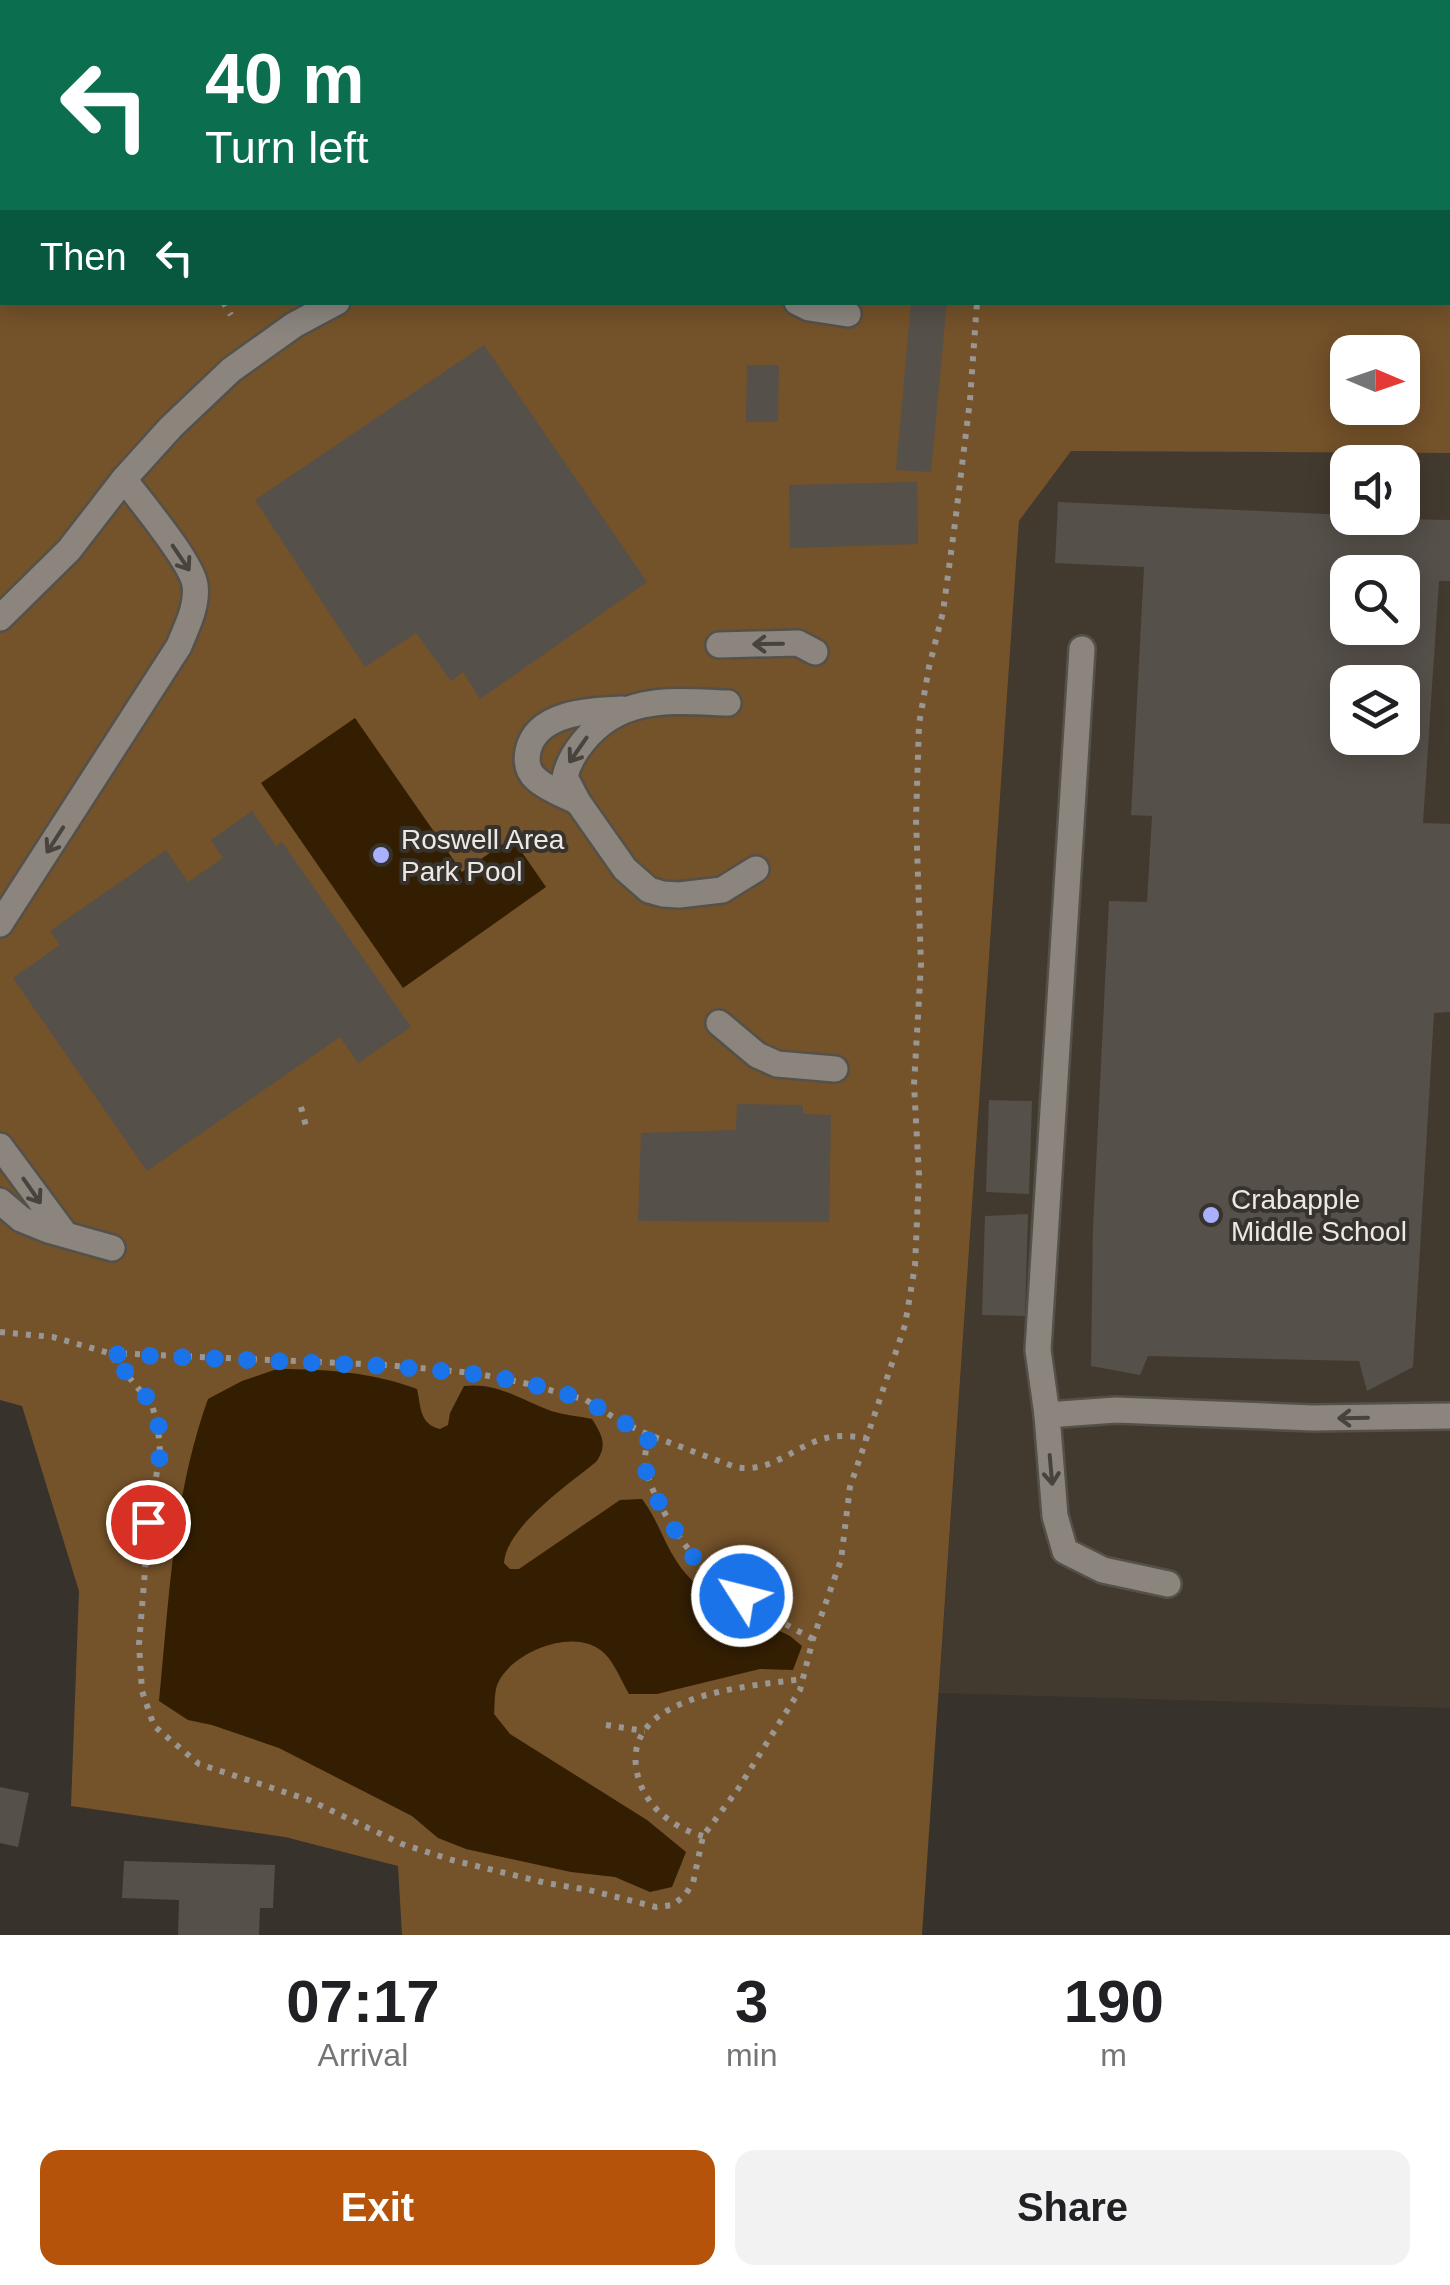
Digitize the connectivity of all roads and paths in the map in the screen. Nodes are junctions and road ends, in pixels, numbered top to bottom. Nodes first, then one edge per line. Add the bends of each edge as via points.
1 (225, 305) edge
2 (331, 305) edge
3 (804, 305) edge
4 (977, 305) edge
5 (848, 314) dead end
6 (231, 315) dead end
7 (124, 480) junction
8 (0, 618) edge
9 (719, 645) dead end
10 (1082, 649) dead end
11 (815, 652) dead end
12 (728, 702) dead end
13 (622, 709) junction
14 (578, 802) junction
15 (756, 870) dead end
16 (0, 924) edge
17 (719, 1023) dead end
18 (835, 1069) dead end
19 (301, 1107) dead end
20 (307, 1130) dead end
21 (0, 1146) edge
22 (0, 1201) edge
23 (10, 1223) edge
24 (66, 1235) junction
25 (112, 1248) dead end
26 (0, 1332) edge
27 (109, 1354) junction
28 (1047, 1416) junction
29 (1450, 1416) edge
30 (650, 1435) junction
31 (866, 1438) junction
32 (1168, 1584) dead end
33 (813, 1639) junction
34 (802, 1679) junction
35 (606, 1725) dead end
36 (645, 1730) junction
37 (703, 1836) junction

1 - 6 path
2 - 7 street via 231,370
3 - 5 street
4 - 31 path via 943,612 919,724 915,1266 905,1325
7 - 8 street via 69,550
7 -> 16 street via 189,567 194,608 179,646
11 -> 9 street via 798,643
10 - 28 street via 1038,1350
12 - 13 street
13 -> 14 street via 592,730 568,765 565,777
13 - 14 street via 586,711 548,724 530,744 533,777
14 - 15 street via 625,868 656,893 722,890
17 - 18 street via 778,1064
19 - 20 path
21 -> 24 street
22 - 23 street
23 - 24 street
24 - 25 street
26 - 27 path via 53,1337
27 - 30 path via 474,1374 586,1400
27 - 37 path via 152,1404 158,1427 139,1644 142,1691 154,1726 199,1764 309,1800 419,1850 656,1907 686,1895
29 -> 28 street via 1116,1410
28 -> 32 street via 1055,1516 1065,1552 1103,1570
30 - 31 path via 747,1470 822,1438
30 - 33 path via 647,1475 703,1568
31 - 33 path via 850,1487 840,1560
33 - 34 path
34 - 36 path via 683,1701
34 - 37 path
35 - 36 path
36 - 37 path via 636,1760 645,1795 658,1812

